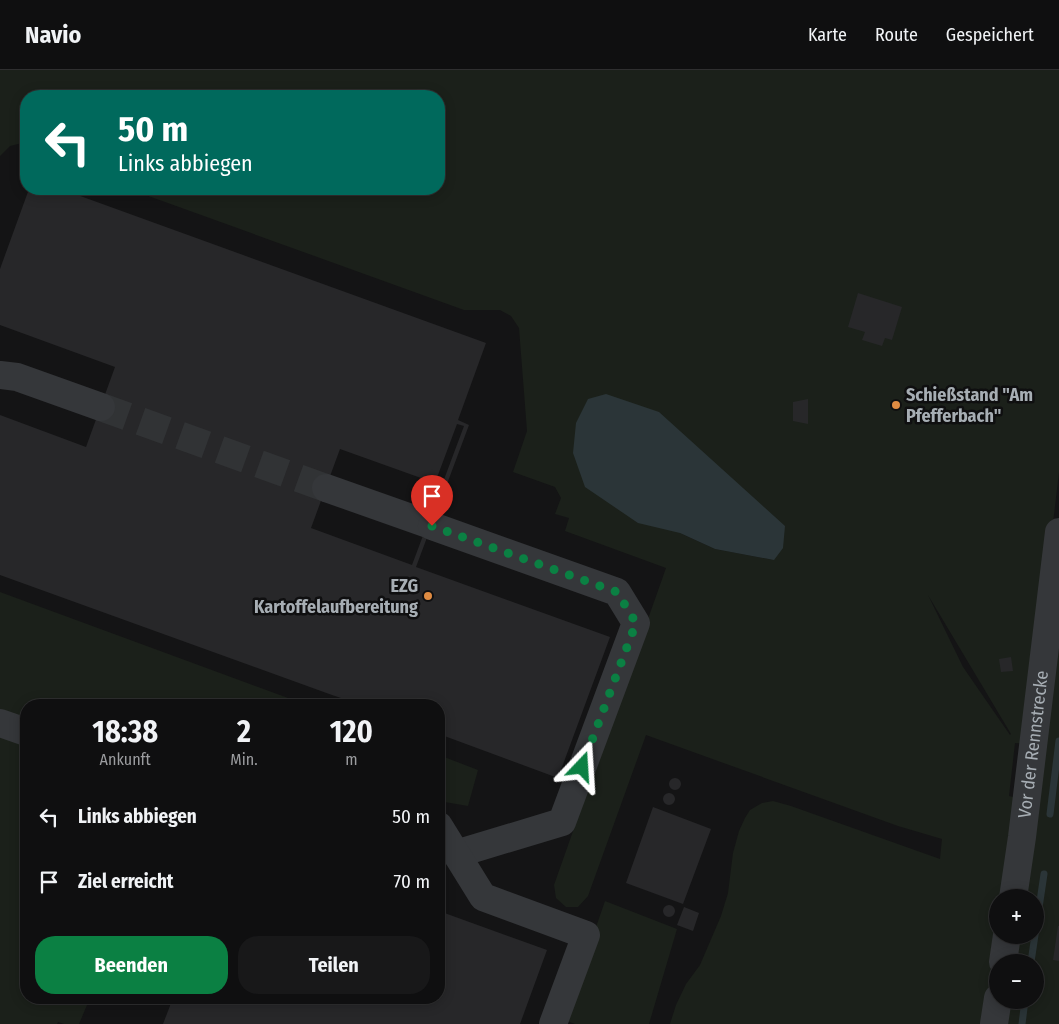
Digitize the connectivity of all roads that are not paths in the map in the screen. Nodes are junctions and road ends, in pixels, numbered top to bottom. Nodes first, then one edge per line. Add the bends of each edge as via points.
1 (0, 375) edge
2 (101, 407) tunnel mouth
3 (326, 488) tunnel mouth
4 (1059, 532) edge
5 (0, 723) edge
6 (20, 730) edge
7 (445, 836) edge
8 (456, 854) junction
9 (1014, 889) edge
10 (996, 1009) edge
11 (552, 1024) edge
12 (994, 1024) edge

1 - 2 lane via 17,377
3 - 8 lane via 617,592 636,623 562,822
4 - 9 lane, Vor der Rennstrecke
5 - 6 lane
7 - 8 lane
8 - 11 lane via 483,897 586,935
10 - 12 lane

